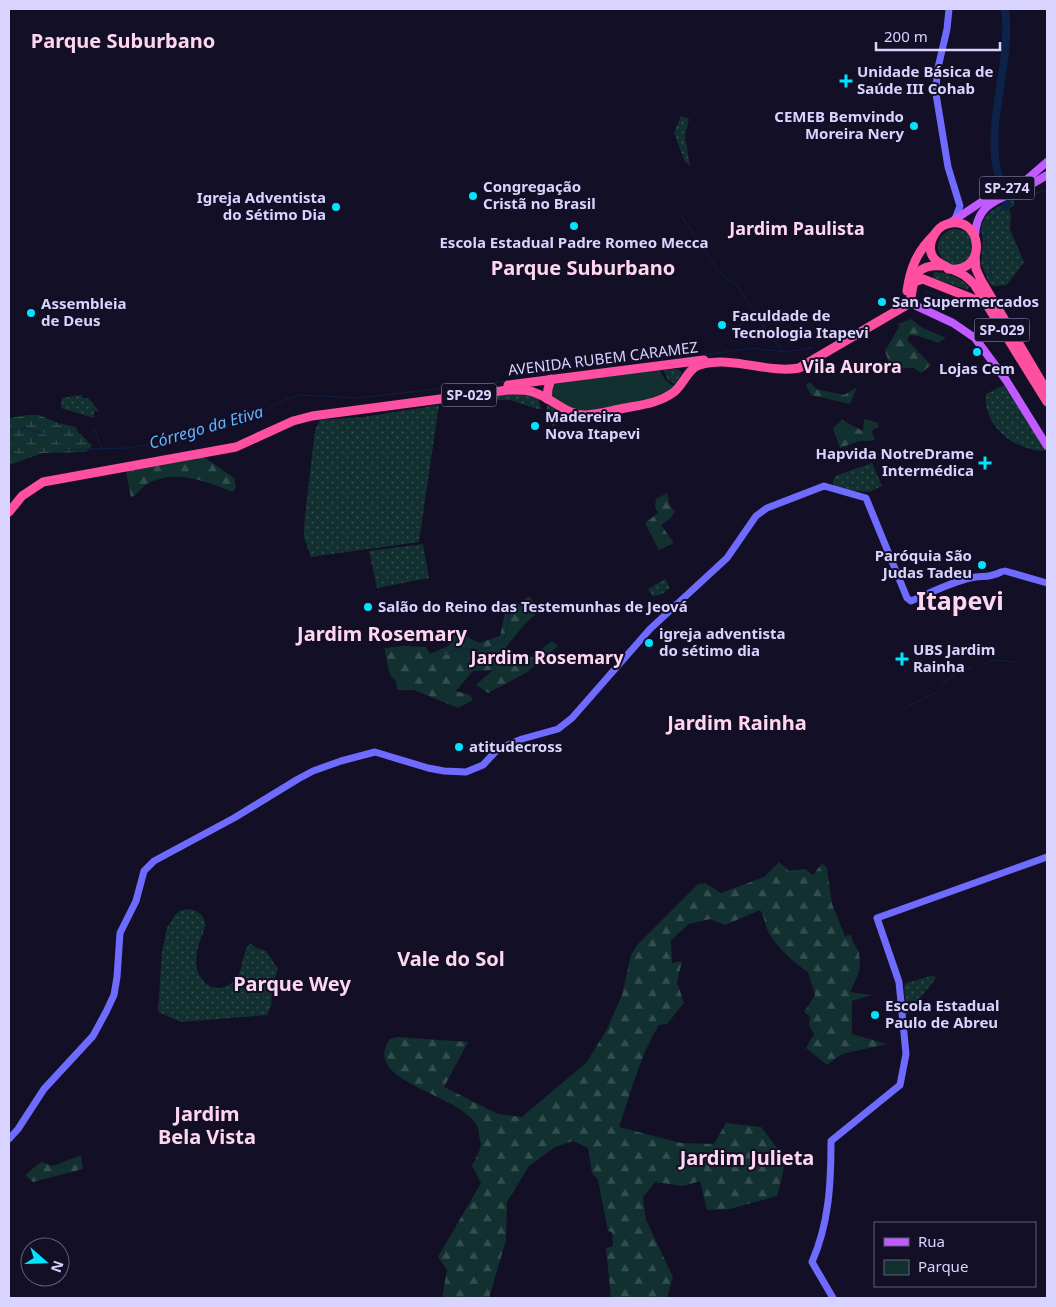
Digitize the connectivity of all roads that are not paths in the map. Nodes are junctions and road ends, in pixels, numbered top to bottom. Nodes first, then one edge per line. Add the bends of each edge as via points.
1 (949, 9) edge
2 (1047, 162) edge
3 (1047, 168) edge
4 (1047, 175) edge
5 (951, 222) junction
6 (934, 235) junction
7 (975, 237) junction
8 (975, 256) junction
9 (945, 267) junction
10 (914, 282) junction
11 (908, 301) junction
12 (986, 304) junction
13 (671, 364) junction
14 (551, 379) junction
15 (680, 386) junction
16 (1047, 391) edge
17 (547, 398) junction
18 (1047, 402) edge
19 (1047, 446) edge
20 (9, 506) edge
21 (9, 512) edge
22 (1047, 582) edge
23 (1047, 857) edge
24 (9, 1139) edge
25 (833, 1298) edge

1 - 5 street via 936,94 948,167 960,206
2 - 3 main road
2 - 5 main road, SP-274 via 1025,181 995,193
4 - 7 main road, SP-274 via 1000,198 984,210 977,221
5 - 6 highway
5 - 7 highway via 967,227
6 - 9 highway via 931,241 933,255
6 - 11 highway via 923,246 908,278
7 - 8 highway, SP-029
8 - 9 highway via 961,268
8 - 16 highway, SP-029 via 981,280
9 - 10 highway via 924,267
9 - 12 highway, SP-029 via 969,279
10 - 11 highway
10 - 12 highway via 923,278
11 - 13 highway, AVENIDA RUBEM CARAMEZ / SP-029 via 805,360 792,364 731,358
11 - 15 highway, AVENIDA RUBEM CARAMEZ / SP-029 via 799,368 701,364
11 - 19 main road via 975,338
12 - 18 highway, SP-029
13 - 14 highway, AVENIDA RUBEM CARAMEZ / SP-029
13 - 15 highway via 684,371
14 - 17 highway
14 - 20 highway, AVENIDA RUBEM CARAMEZ / SP-029 via 308,412 236,442 53,474 24,488
15 - 17 highway, AVENIDA RUBEM CARAMEZ / SP-029 via 653,403 586,415 571,412
17 - 21 highway, AVENIDA RUBEM CARAMEZ / SP-029 via 532,391 508,390 312,416 293,421 236,447 44,482 22,496
22 - 24 street via 1003,572 990,577 971,578 911,601 866,498 824,486 768,508 756,516 727,558 650,630 564,725 551,732 512,742 498,749 482,765 466,772 428,768 375,752 340,760 313,771 146,867 136,900 119,935 114,995 106,1012 93,1036 44,1089
23 - 25 street via 876,918 899,982 906,1054 900,1085 831,1141 829,1203 823,1233 812,1262

